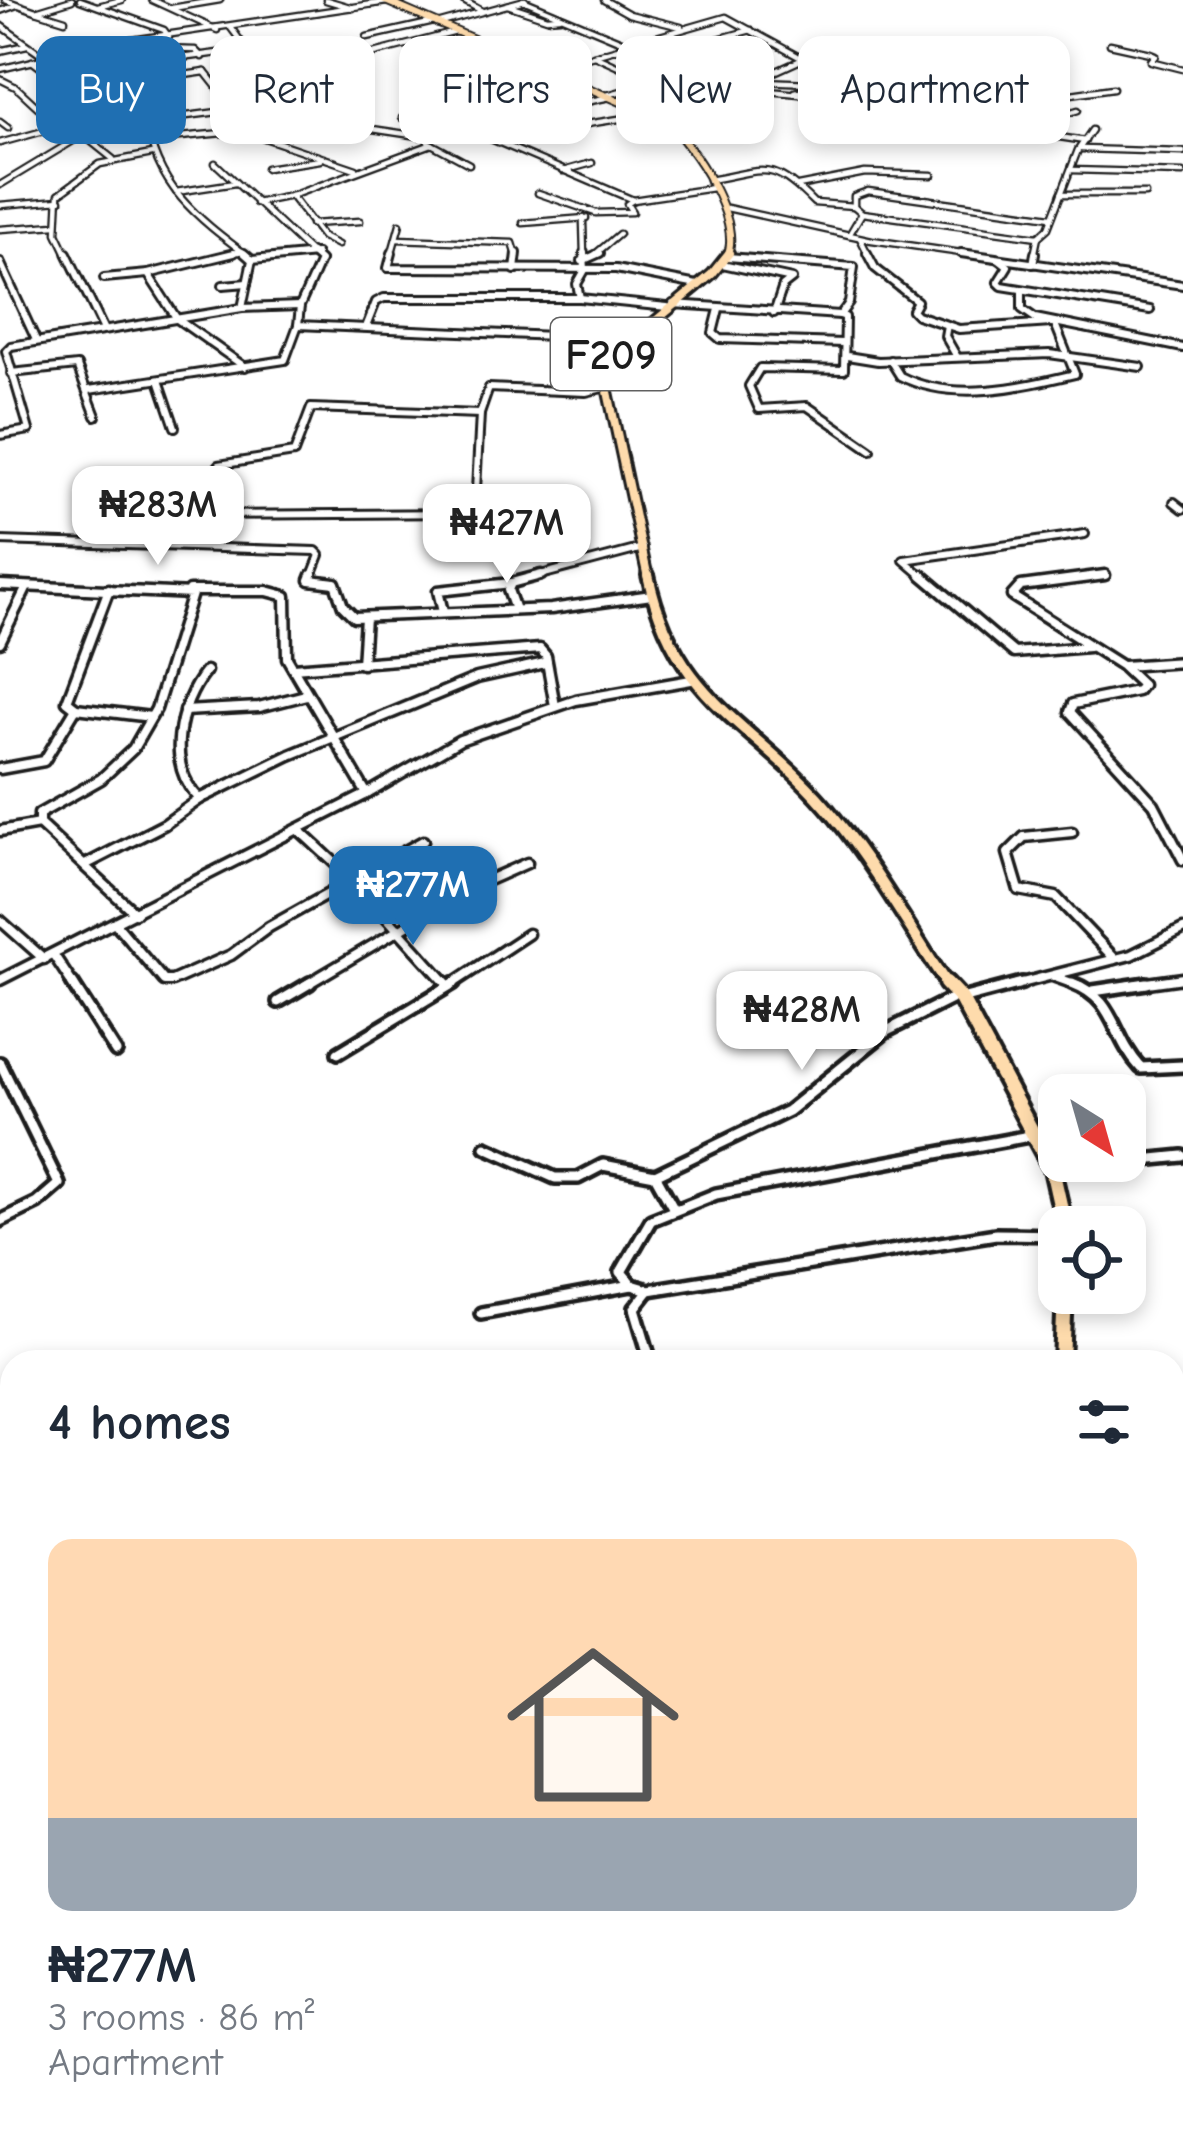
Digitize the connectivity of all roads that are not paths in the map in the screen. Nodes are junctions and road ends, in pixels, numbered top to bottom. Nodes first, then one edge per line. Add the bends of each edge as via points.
1 (5, 0) edge
2 (71, 0) edge
3 (80, 0) edge
4 (122, 0) edge
5 (152, 0) edge
6 (220, 0) edge
7 (326, 0) edge
8 (404, 0) edge
9 (462, 0) edge
10 (524, 0) edge
11 (604, 0) edge
12 (387, 2) edge
13 (508, 4) junction
14 (17, 5) junction
15 (96, 6) junction
16 (172, 8) junction
17 (353, 8) junction
18 (0, 10) edge
19 (36, 11) junction
20 (482, 11) junction
21 (568, 16) junction
22 (64, 20) dead end
23 (435, 23) junction
24 (0, 25) edge
25 (681, 27) junction
26 (231, 28) junction
27 (217, 30) junction
28 (751, 30) junction
29 (456, 32) junction
30 (168, 36) edge
31 (176, 36) edge
32 (237, 36) edge
33 (372, 36) edge
34 (466, 36) edge
35 (650, 36) edge
36 (729, 36) edge
37 (762, 36) edge
38 (616, 38) edge
39 (774, 43) edge
40 (1110, 44) dead end
41 (27, 45) junction
42 (186, 50) edge
43 (0, 51) edge
44 (36, 51) edge
45 (375, 53) edge
46 (210, 55) edge
47 (198, 57) junction
48 (186, 58) edge
49 (36, 60) edge
50 (32, 61) junction
51 (36, 64) edge
52 (0, 69) edge
53 (1183, 69) edge
54 (774, 71) edge
55 (205, 72) junction
56 (186, 75) edge
57 (210, 78) edge
58 (0, 79) edge
59 (16, 87) junction
60 (1113, 88) dead end
61 (592, 89) edge
62 (774, 91) edge
63 (798, 91) edge
64 (0, 93) edge
65 (792, 93) junction
66 (616, 94) edge
67 (1070, 94) edge
68 (798, 95) edge
69 (609, 96) junction
70 (616, 99) edge
71 (592, 100) edge
72 (36, 106) edge
73 (1078, 110) dead end
74 (1070, 112) edge
75 (0, 122) edge
76 (8, 128) dead end
77 (1092, 130) dead end
78 (36, 132) edge
79 (186, 136) edge
80 (1070, 142) edge
81 (0, 143) edge
82 (65, 144) edge
83 (97, 144) edge
84 (150, 144) edge
85 (432, 144) joint
86 (501, 144) edge
87 (688, 144) edge
88 (1083, 145) junction
89 (1183, 152) edge
90 (152, 154) junction
91 (113, 159) junction
92 (325, 160) junction
93 (215, 163) dead end
94 (469, 164) dead end
95 (592, 164) dead end
96 (266, 168) dead end
97 (356, 169) junction
98 (1071, 170) junction
99 (562, 171) junction
100 (1183, 173) edge
101 (0, 174) edge
102 (932, 175) dead end
103 (14, 177) junction
104 (235, 183) junction
105 (711, 184) junction
106 (0, 185) edge
107 (798, 186) junction
108 (176, 192) junction
109 (538, 193) dead end
110 (1061, 194) junction
111 (1145, 194) dead end
112 (291, 196) junction
113 (60, 200) junction
114 (633, 200) junction
115 (259, 204) junction
116 (0, 205) edge
117 (854, 206) junction
118 (727, 208) junction
119 (596, 213) junction
120 (862, 213) junction
121 (1051, 217) junction
122 (360, 221) dead end
123 (583, 221) junction
124 (310, 224) junction
125 (400, 224) dead end
126 (523, 224) dead end
127 (56, 225) junction
128 (0, 229) edge
129 (619, 234) dead end
130 (849, 235) junction
131 (1038, 237) junction
132 (860, 238) junction
133 (396, 239) junction
134 (338, 245) dead end
135 (242, 251) junction
136 (316, 254) junction
137 (998, 258) junction
138 (252, 260) junction
139 (582, 260) junction
140 (725, 260) junction
141 (0, 262) edge
142 (1033, 264) junction
143 (515, 270) junction
144 (585, 270) junction
145 (148, 274) junction
146 (104, 278) dead end
147 (247, 283) junction
148 (697, 284) junction
149 (223, 285) dead end
150 (1183, 285) edge
151 (1022, 290) junction
152 (580, 298) junction
153 (670, 305) junction
154 (300, 306) junction
155 (242, 308) junction
156 (719, 309) junction
157 (1150, 310) dead end
158 (774, 313) junction
159 (840, 315) junction
160 (177, 319) junction
161 (1053, 324) junction
162 (298, 325) junction
163 (946, 326) junction
164 (366, 328) junction
165 (104, 330) junction
166 (625, 339) junction
167 (36, 340) junction
168 (843, 344) junction
169 (0, 345) edge
170 (11, 346) junction
171 (1183, 348) edge
172 (847, 356) junction
173 (1071, 356) junction
174 (957, 357) junction
175 (890, 360) junction
176 (245, 368) junction
177 (1141, 368) dead end
178 (11, 374) junction
179 (160, 382) junction
180 (607, 387) junction
181 (89, 390) junction
182 (480, 414) junction
183 (96, 416) dead end
184 (175, 428) dead end
185 (0, 435) edge
186 (871, 450) dead end
187 (1174, 502) dead end
188 (1183, 509) edge
189 (189, 515) junction
190 (1085, 534) dead end
191 (0, 541) edge
192 (162, 546) junction
193 (643, 548) junction
194 (1106, 575) dead end
195 (511, 583) junction
196 (0, 585) edge
197 (27, 587) junction
198 (109, 589) junction
199 (189, 591) junction
200 (652, 595) junction
201 (514, 607) junction
202 (443, 612) junction
203 (365, 617) junction
204 (0, 642) edge
205 (1088, 647) junction
206 (1183, 662) edge
207 (545, 663) junction
208 (362, 664) junction
209 (1122, 667) junction
210 (293, 668) junction
211 (206, 671) dead end
212 (691, 680) junction
213 (305, 695) junction
214 (555, 706) junction
215 (76, 708) junction
216 (184, 711) junction
217 (151, 717) junction
218 (332, 740) junction
219 (0, 755) edge
220 (5, 768) edge
221 (367, 794) junction
222 (200, 799) junction
223 (39, 824) junction
224 (298, 829) junction
225 (0, 831) edge
226 (1072, 832) dead end
227 (423, 841) dead end
228 (1183, 860) edge
229 (527, 862) dead end
230 (85, 865) junction
231 (353, 880) junction
232 (135, 913) junction
233 (0, 920) edge
234 (115, 923) junction
235 (1183, 929) edge
236 (398, 931) junction
237 (529, 934) dead end
238 (49, 957) junction
239 (1115, 959) junction
240 (1055, 977) junction
241 (1183, 978) edge
242 (0, 980) edge
243 (448, 985) junction
244 (1094, 992) junction
245 (958, 998) junction
246 (278, 1002) dead end
247 (116, 1052) dead end
248 (338, 1053) dead end
249 (0, 1063) edge
250 (1183, 1066) edge
251 (1035, 1135) junction
252 (1038, 1141) edge
253 (486, 1147) dead end
254 (1183, 1156) edge
255 (1146, 1160) edge
256 (655, 1175) junction
257 (674, 1210) junction
258 (0, 1221) edge
259 (1038, 1235) edge
260 (620, 1272) junction
261 (606, 1285) junction
262 (632, 1285) junction
263 (649, 1290) junction
264 (481, 1313) dead end
265 (1064, 1314) edge
266 (647, 1350) edge
267 (1063, 1350) edge

1 - 14 street
2 - 19 street
3 - 15 street
4 - 15 street
5 - 16 street
6 - 16 street
7 - 17 street
8 - 12 street
9 - 20 street
10 - 13 street
10 - 21 street
11 - 25 street
12 - 17 street
12 - 23 main road
13 - 20 street
13 - 21 street via 545,18
14 - 18 street
14 - 19 street
15 - 30 street
16 - 27 street
17 - 26 street
19 - 22 street
20 - 23 street
21 - 38 street
23 - 29 main road
23 - 33 street
24 - 41 street
25 - 28 street via 726,17
25 - 35 street
26 - 27 street
26 - 32 street
27 - 31 street
28 - 36 street
28 - 37 street
29 - 34 main road
29 - 45 street
39 - 54 street via 803,59
40 - 53 street
41 - 43 street
41 - 44 street
42 - 47 street
46 - 47 street
47 - 48 street
47 - 55 street
49 - 50 street
50 - 51 street
50 - 52 street
55 - 56 street
55 - 57 street
58 - 59 street
59 - 64 street
59 - 72 street
60 - 67 street
61 - 69 main road
62 - 65 street
63 - 65 street
65 - 68 street
66 - 69 street
69 - 70 main road
69 - 71 street
73 - 74 street
75 - 76 street
77 - 88 street
78 - 81 street
79 - 92 street via 244,131
80 - 88 street
82 - 103 street
83 - 91 street
84 - 90 street
85 - 94 street
85 - 97 street
86 - 99 street
87 - 105 main road
88 - 89 street
88 - 98 street
90 - 91 street
90 - 108 street
91 - 113 street via 80,176
92 - 96 street
92 - 97 street
93 - 104 street
95 - 99 street
97 - 112 street
98 - 100 street
98 - 110 street
99 - 114 street
101 - 103 street
102 - 107 street via 865,173
103 - 106 street
104 - 108 street
104 - 115 street
105 - 107 street via 772,169
105 - 114 street
105 - 118 main road
107 - 117 street via 811,202
108 - 135 street via 206,228
109 - 119 street
110 - 111 street
110 - 121 street
112 - 115 street
112 - 124 street
113 - 116 street
113 - 127 street
114 - 119 street via 628,214
115 - 136 street
117 - 120 street
117 - 121 street via 854,196 876,191
118 - 130 street
118 - 140 main road via 732,244
119 - 123 street
120 - 130 street
120 - 131 street
121 - 131 street
122 - 124 street
123 - 126 street
123 - 139 street
124 - 134 street
125 - 133 street
127 - 128 street
127 - 165 street
129 - 139 street
130 - 132 street
131 - 142 street
132 - 137 street
132 - 163 street via 875,268 917,301 913,312
133 - 143 street via 513,243
133 - 143 street via 388,268
135 - 138 street
135 - 145 street
136 - 138 street
136 - 154 street via 320,266
137 - 142 street
137 - 151 street via 1008,266 998,284
138 - 147 street
139 - 144 street
140 - 148 main road, F209
140 - 158 street via 792,278
140 - 159 street via 854,267
141 - 167 street
142 - 150 street
143 - 144 street
144 - 148 street
144 - 152 street
145 - 146 street
145 - 160 street
147 - 149 street
147 - 155 street
148 - 153 main road, F209
151 - 157 street
151 - 161 street via 1025,312
152 - 153 street
152 - 164 street via 384,298
153 - 156 street
153 - 166 main road, F209
154 - 155 street
154 - 162 street
155 - 160 street
156 - 158 street
156 - 168 street via 713,334 720,339
158 - 159 street
159 - 168 street
160 - 165 street
160 - 176 street
161 - 163 street
161 - 171 street
161 - 173 street
162 - 164 street
162 - 176 street via 285,360
163 - 174 street
164 - 166 street
165 - 167 street
166 - 180 main road, F209 via 606,362
167 - 170 street
168 - 172 street
169 - 170 street
170 - 178 street
172 - 175 street
172 - 186 street via 837,372 760,368 749,386 759,410 808,406
173 - 174 street
173 - 175 street via 1069,376 935,391 895,373
173 - 177 street
174 - 175 street
176 - 179 street
178 - 181 street via 77,366
178 - 185 street via 29,430
179 - 181 street
179 - 184 street
180 - 182 street via 489,388
180 - 193 main road, F209
181 - 183 street
182 - 189 street via 311,408 294,453 219,466
182 - 189 street via 475,509 468,513
187 - 188 street
189 - 192 street
190 - 205 street via 904,560 1014,653
191 - 192 street
192 - 203 street via 316,551 310,580 335,583 347,614
193 - 195 street
193 - 200 main road, F209
194 - 205 street via 1022,586 1012,596
195 - 201 street
195 - 202 street via 439,591
196 - 197 street
197 - 198 street
197 - 204 street
198 - 199 street
198 - 215 street via 68,701
199 - 210 street via 286,596
199 - 217 street
200 - 201 street
200 - 212 main road, F209
201 - 202 street
202 - 203 street
203 - 208 street
205 - 209 street
206 - 209 street
207 - 208 street via 544,652 532,648
207 - 214 street
207 - 218 street via 478,678
208 - 210 street
209 - 228 street via 1142,688 1073,704 1070,712 1154,804
210 - 213 street
211 - 216 street
212 - 214 street
212 - 245 main road, F209 via 820,800
213 - 216 street
213 - 218 street
214 - 221 street via 460,740
215 - 217 street
215 - 220 street via 44,760
216 - 222 street via 181,760
217 - 223 street via 103,782 39,814
218 - 221 street
218 - 222 street
219 - 220 street
221 - 224 street
222 - 230 street
223 - 225 street
223 - 230 street
224 - 231 street
224 - 232 street
226 - 239 street via 1024,837 1008,854 1010,868 1019,890 1056,897
227 - 231 street
229 - 236 street
230 - 232 street
231 - 234 street via 231,955 172,981
231 - 236 street
232 - 234 street
233 - 238 street
234 - 238 street
235 - 239 street
236 - 243 street
236 - 246 street
237 - 243 street
238 - 242 street
238 - 247 street
239 - 240 street
240 - 244 street
240 - 245 street
241 - 244 street
243 - 248 street
244 - 250 street via 1141,1068
245 - 251 main road, F209
245 - 256 street via 908,1013 844,1071 746,1137
249 - 258 street via 59,1184
251 - 252 main road, F209
251 - 257 street via 745,1187
253 - 256 street via 569,1179 604,1165
254 - 255 street
256 - 257 street
257 - 260 street via 652,1220
259 - 263 street via 996,1234
260 - 261 street
260 - 262 street
261 - 262 street
261 - 264 street
262 - 263 street
263 - 266 street via 635,1308
265 - 267 main road

